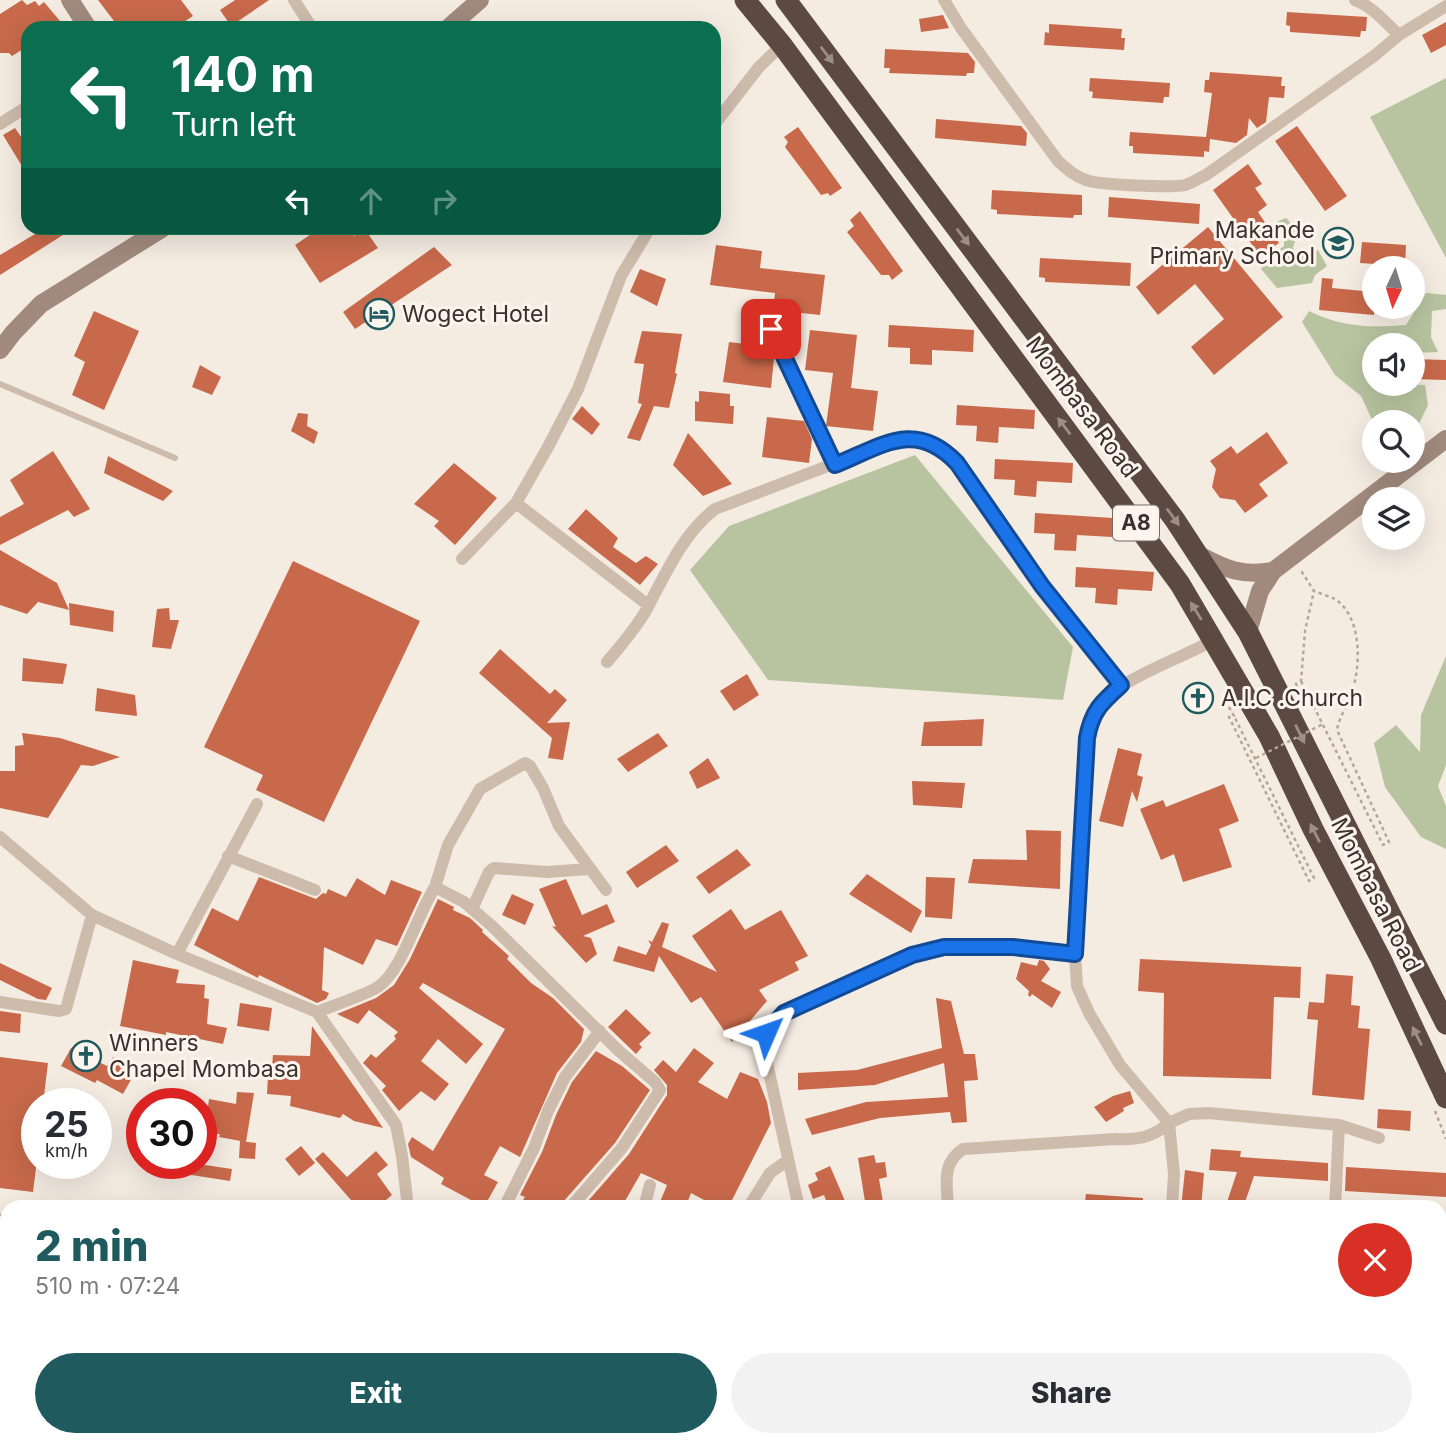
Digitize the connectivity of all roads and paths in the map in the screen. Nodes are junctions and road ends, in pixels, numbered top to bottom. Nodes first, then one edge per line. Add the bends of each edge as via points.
1 (71, 0) edge
2 (294, 0) edge
3 (480, 0) edge
4 (745, 0) edge
5 (786, 0) edge
6 (944, 0) edge
7 (1355, 0) edge
8 (1446, 6) edge
9 (84, 21) edge
10 (308, 21) edge
11 (457, 21) edge
12 (1399, 35) junction
13 (782, 46) junction
14 (21, 110) edge
15 (721, 116) edge
16 (0, 124) edge
17 (152, 235) edge
18 (646, 235) edge
19 (768, 320) dead end
20 (0, 350) edge
21 (0, 384) edge
22 (1446, 439) edge
23 (175, 458) dead end
24 (835, 465) junction
25 (516, 503) junction
26 (1199, 555) junction
27 (1292, 558) junction
28 (461, 559) dead end
29 (1273, 570) junction
30 (1314, 592) junction
31 (648, 605) junction
32 (1248, 632) junction
33 (1214, 639) junction
34 (607, 662) dead end
35 (1301, 681) junction
36 (1121, 685) junction
37 (1302, 696) dead end
38 (1228, 704) dead end
39 (1234, 716) junction
40 (1313, 720) dead end
41 (1323, 724) junction
42 (1319, 732) dead end
43 (1256, 758) junction
44 (257, 804) dead end
45 (0, 837) edge
46 (228, 856) junction
47 (589, 869) junction
48 (435, 887) junction
49 (315, 890) dead end
50 (606, 890) dead end
51 (472, 909) junction
52 (92, 915) junction
53 (177, 954) junction
54 (1075, 954) junction
55 (0, 1002) edge
56 (317, 1012) junction
57 (1446, 1024) edge
58 (600, 1031) junction
59 (1446, 1098) edge
60 (1169, 1123) junction
61 (1339, 1125) junction
62 (1379, 1138) dead end
63 (788, 1160) junction
64 (650, 1185) dead end
65 (407, 1200) edge
66 (508, 1200) edge
67 (577, 1200) edge
68 (645, 1200) edge
69 (753, 1200) edge
70 (797, 1200) edge
71 (948, 1200) edge
72 (1172, 1200) edge
73 (1335, 1200) edge

1 - 9 main road
2 - 10 street
3 - 11 main road
4 - 13 highway, Mombasa Road / A8
5 -> 26 highway, Mombasa Road / A8
6 - 12 street via 1058,161 1072,174 1095,183 1184,185 1206,175
7 - 12 street via 1371,8
8 - 12 street
13 - 15 street via 759,67
33 -> 13 highway, Mombasa Road / A8 via 1156,550
14 - 16 street
17 - 20 main road via 41,304
18 - 25 street via 621,276 578,389
19 - 24 street
21 - 23 lane
22 - 27 main road
24 - 31 street via 715,509 669,565
24 - 36 street via 908,438 944,449 1042,586
25 - 28 street
25 - 31 street
26 - 29 main road via 1236,572
26 - 32 highway, Mombasa Road / A8
27 - 29 main road
27 - 30 path
29 - 32 main road via 1256,601
30 - 35 path
30 - 41 path via 1335,599 1355,628 1357,673 1336,730 1389,842 1383,845
31 - 34 street
32 -> 57 highway, Mombasa Road / A8
33 - 36 street
59 -> 33 highway, Mombasa Road / A8 via 1269,736
35 - 37 path via 1296,684
35 - 41 path
36 - 54 street via 1090,720
38 - 39 path
39 - 43 path
39 - 43 path via 1229,717 1309,881 1314,878
40 - 42 path
41 - 43 path, bridge
44 - 46 street
45 - 52 street
46 - 49 street
46 - 53 street
47 - 48 street via 525,763 480,789 448,845
47 - 50 street
47 - 51 street via 494,868
48 - 51 street
48 - 56 street via 404,953 382,983
51 - 58 street
52 - 53 street
52 - 55 street via 66,1009
53 - 56 street
54 - 60 street via 1077,986 1089,1013 1120,1065
54 - 63 street via 1013,947 944,947 912,955 784,1013 766,1033 763,1045
56 - 65 street via 396,1125
58 - 66 street via 565,1077
58 - 67 street via 660,1090 622,1148
60 - 61 street via 1189,1114 1208,1113
60 - 71 street via 1136,1140 963,1149 948,1164
60 - 72 street
61 - 62 street
61 - 73 street
63 - 69 street via 770,1173
63 - 70 street
64 - 68 street

